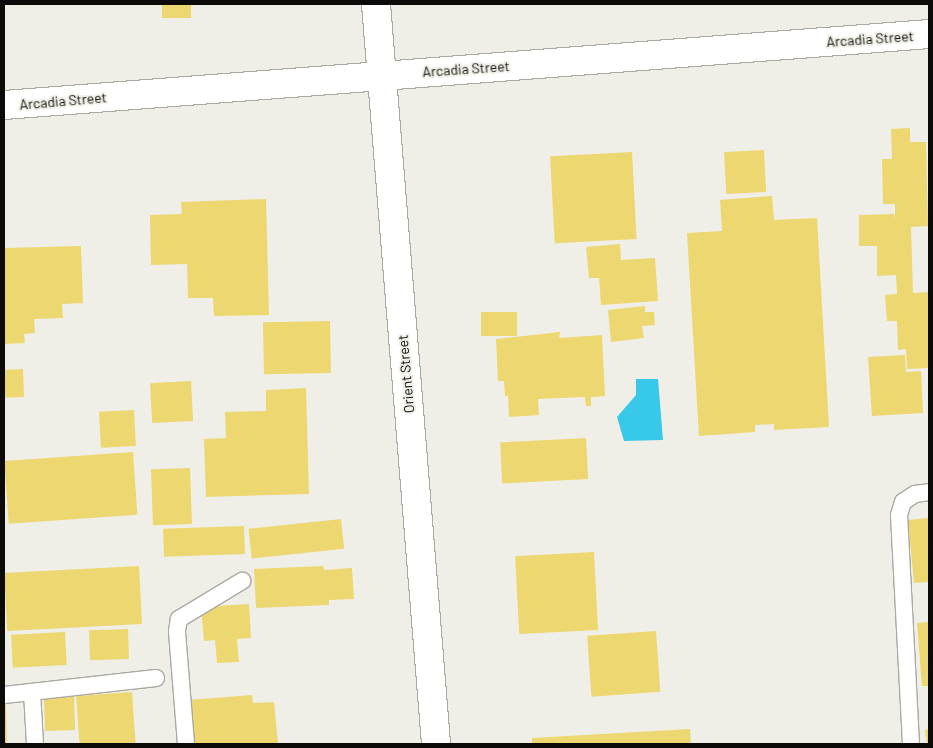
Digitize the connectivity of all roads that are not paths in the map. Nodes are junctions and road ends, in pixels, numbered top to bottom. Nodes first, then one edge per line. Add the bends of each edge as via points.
1 (376, 4) edge
2 (929, 34) edge
3 (382, 76) junction
4 (4, 105) edge
5 (929, 492) edge
6 (242, 581) dead end
7 (156, 678) dead end
8 (32, 692) junction
9 (4, 695) edge
10 (35, 744) edge
11 (186, 744) edge
12 (436, 744) edge
13 (911, 744) edge

1 - 3 street, Orient Street
2 - 3 street, Arcadia Street
3 - 4 street, Arcadia Street
3 - 12 street, Orient Street
5 - 13 lane via 915,494 903,502 899,515
6 - 11 lane via 179,619 177,632
7 - 8 lane
8 - 9 lane
8 - 10 lane

